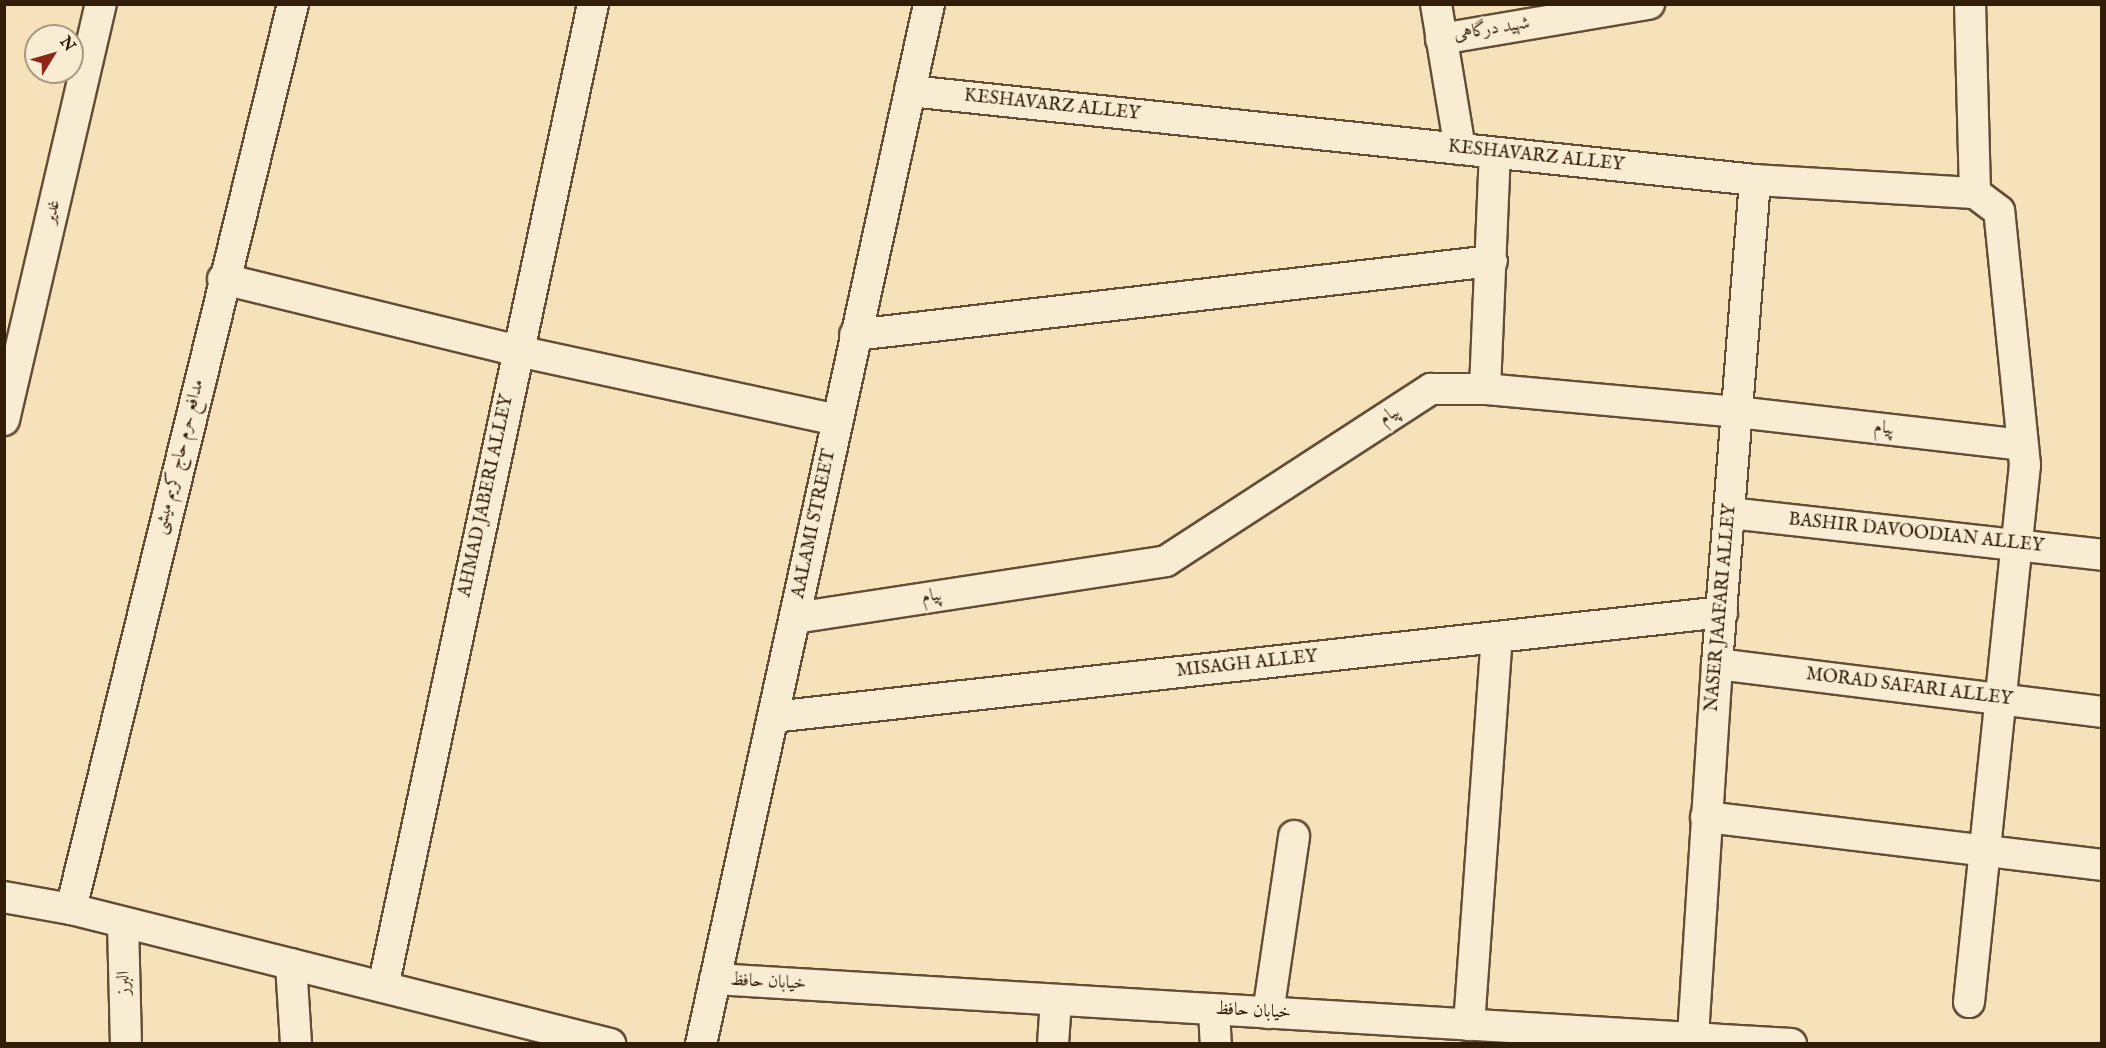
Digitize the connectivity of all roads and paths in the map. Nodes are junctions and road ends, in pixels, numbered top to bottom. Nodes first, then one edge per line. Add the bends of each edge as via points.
1 (101, 4) edge
2 (293, 4) edge
3 (593, 4) edge
4 (929, 4) edge
5 (1436, 4) edge
6 (1649, 4) edge
7 (1970, 4) edge
8 (1442, 39) junction
9 (910, 91) junction
10 (1460, 149) junction
11 (1495, 154) junction
12 (1755, 180) junction
13 (1975, 193) junction
14 (1492, 261) junction
15 (223, 279) junction
16 (855, 335) junction
17 (518, 351) junction
18 (1485, 389) junction
19 (1738, 411) junction
20 (4, 420) edge
21 (838, 420) junction
22 (2022, 445) junction
23 (1730, 513) junction
24 (2016, 545) junction
25 (2102, 555) edge
26 (1722, 612) junction
27 (795, 618) junction
28 (1497, 638) junction
29 (1717, 664) junction
30 (2000, 699) junction
31 (2102, 712) edge
32 (773, 717) junction
33 (1706, 817) junction
34 (1293, 836) dead end
35 (1984, 852) junction
36 (2102, 865) edge
37 (4, 897) edge
38 (70, 909) junction
39 (123, 922) junction
40 (291, 964) junction
41 (716, 980) junction
42 (383, 987) junction
43 (1056, 1000) junction
44 (1969, 1002) dead end
45 (1214, 1010) junction
46 (1268, 1013) junction
47 (1469, 1025) junction
48 (1693, 1036) junction
49 (1587, 1039) edge
50 (126, 1044) edge
51 (296, 1044) edge
52 (610, 1044) edge
53 (702, 1044) edge
54 (1053, 1044) edge
55 (1216, 1044) edge
56 (1791, 1044) edge

1 - 20 street, غدیر
2 - 15 street, مدافع حرم حاج کریم میشی
3 - 17 street, AHMAD JABERI ALLEY
4 - 9 street, AALAMI STREET
5 - 8 street
6 - 8 street, شهید درگاهی
7 - 13 street
8 - 10 street
9 - 10 street, KESHAVARZ ALLEY
9 - 16 street, AALAMI STREET
10 - 11 street, KESHAVARZ ALLEY
11 - 12 street, KESHAVARZ ALLEY
11 - 14 street
12 - 13 street, KESHAVARZ ALLEY
12 - 19 street, NASER JAAFARI ALLEY
13 - 22 street via 1999,211
14 - 16 street
14 - 18 street
15 - 17 street
15 - 38 street, مدافع حرم حاج کریم میشی
16 - 21 street, AALAMI STREET
17 - 21 street
17 - 42 street, AHMAD JABERI ALLEY
18 - 19 street, پیام
18 - 27 street, پیام via 1431,389 1166,561
19 - 22 street, پیام
19 - 23 street, NASER JAAFARI ALLEY
21 - 27 street, AALAMI STREET
22 - 24 street via 2025,465
23 - 24 street, BASHIR DAVOODIAN ALLEY
23 - 26 street, NASER JAAFARI ALLEY
24 - 25 street, BASHIR DAVOODIAN ALLEY
24 - 30 street
26 - 28 street, MISAGH ALLEY
26 - 29 street, NASER JAAFARI ALLEY
27 - 32 street, AALAMI STREET
28 - 32 street, MISAGH ALLEY
28 - 47 street
29 - 30 street, MORAD SAFARI ALLEY
29 - 33 street, NASER JAAFARI ALLEY
30 - 31 street, MORAD SAFARI ALLEY
30 - 35 street
32 - 41 street, AALAMI STREET
33 - 35 street
33 - 48 street, NASER JAAFARI ALLEY
34 - 46 street
35 - 36 street
35 - 44 street
37 - 38 street
38 - 39 street
39 - 40 street
39 - 50 street, البرز
40 - 42 street
40 - 51 street
41 - 43 street, خیابان حافظ
41 - 53 street, AALAMI STREET
42 - 52 street
43 - 45 street, خیابان حافظ
43 - 54 street
45 - 46 street, خیابان حافظ
45 - 55 street
46 - 47 street, خیابان حافظ
47 - 49 street, خیابان حافظ
48 - 49 street, خیابان حافظ
48 - 56 street, خیابان حافظ

